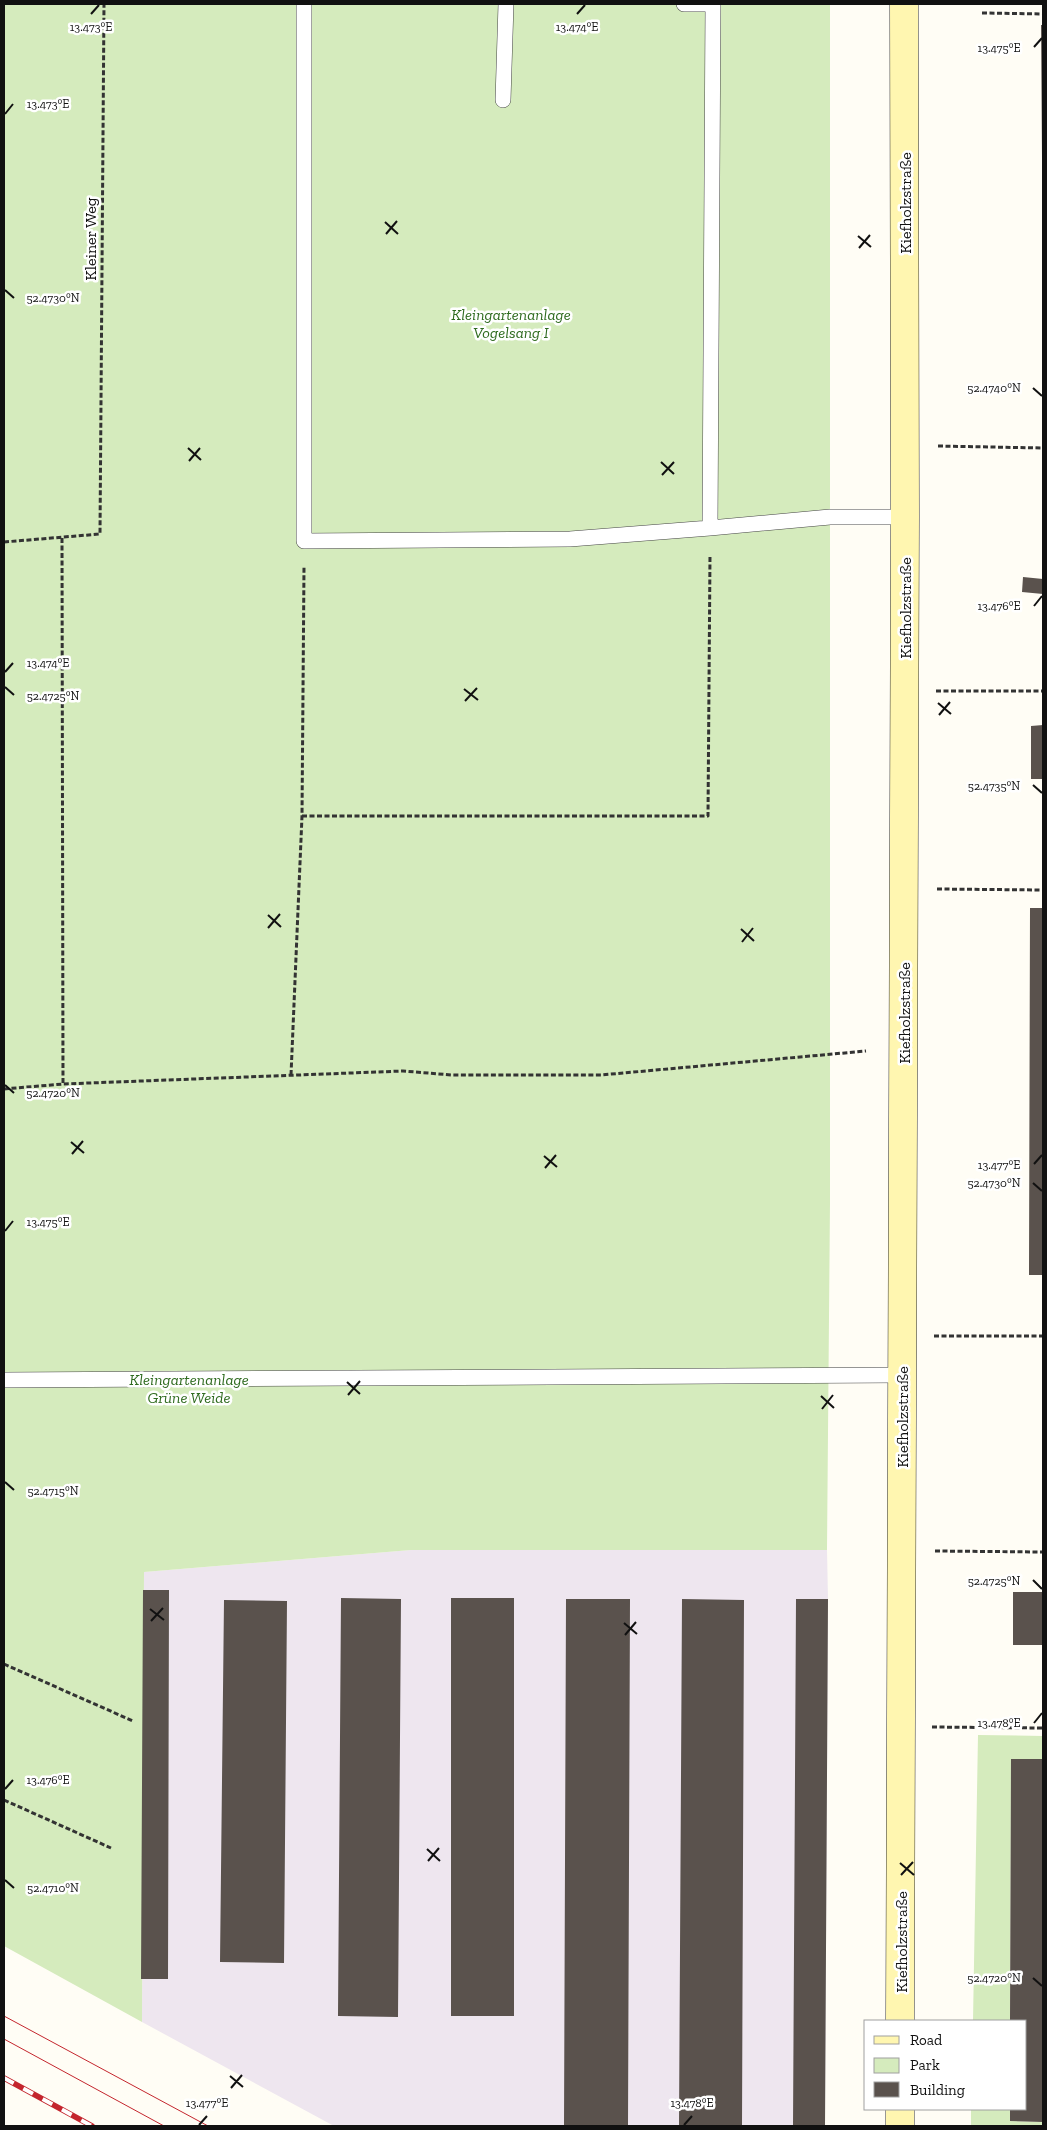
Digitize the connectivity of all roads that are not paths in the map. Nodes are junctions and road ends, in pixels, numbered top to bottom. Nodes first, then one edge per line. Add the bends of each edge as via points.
1 (304, 4) edge
2 (506, 4) edge
3 (684, 4) edge
4 (904, 4) edge
5 (503, 100) dead end
6 (905, 517) junction
7 (710, 528) junction
8 (902, 1375) junction
9 (4, 1380) edge
10 (900, 2020) edge
11 (900, 2110) edge
12 (900, 2126) edge

1 - 7 lane via 304,541 570,539
2 - 5 lane
3 - 7 lane via 713,4
4 - 6 street, Kiefholzstraße
6 - 7 lane via 830,517
6 - 8 street, Kiefholzstraße
8 - 9 lane
8 - 10 street, Kiefholzstraße
11 - 12 street

